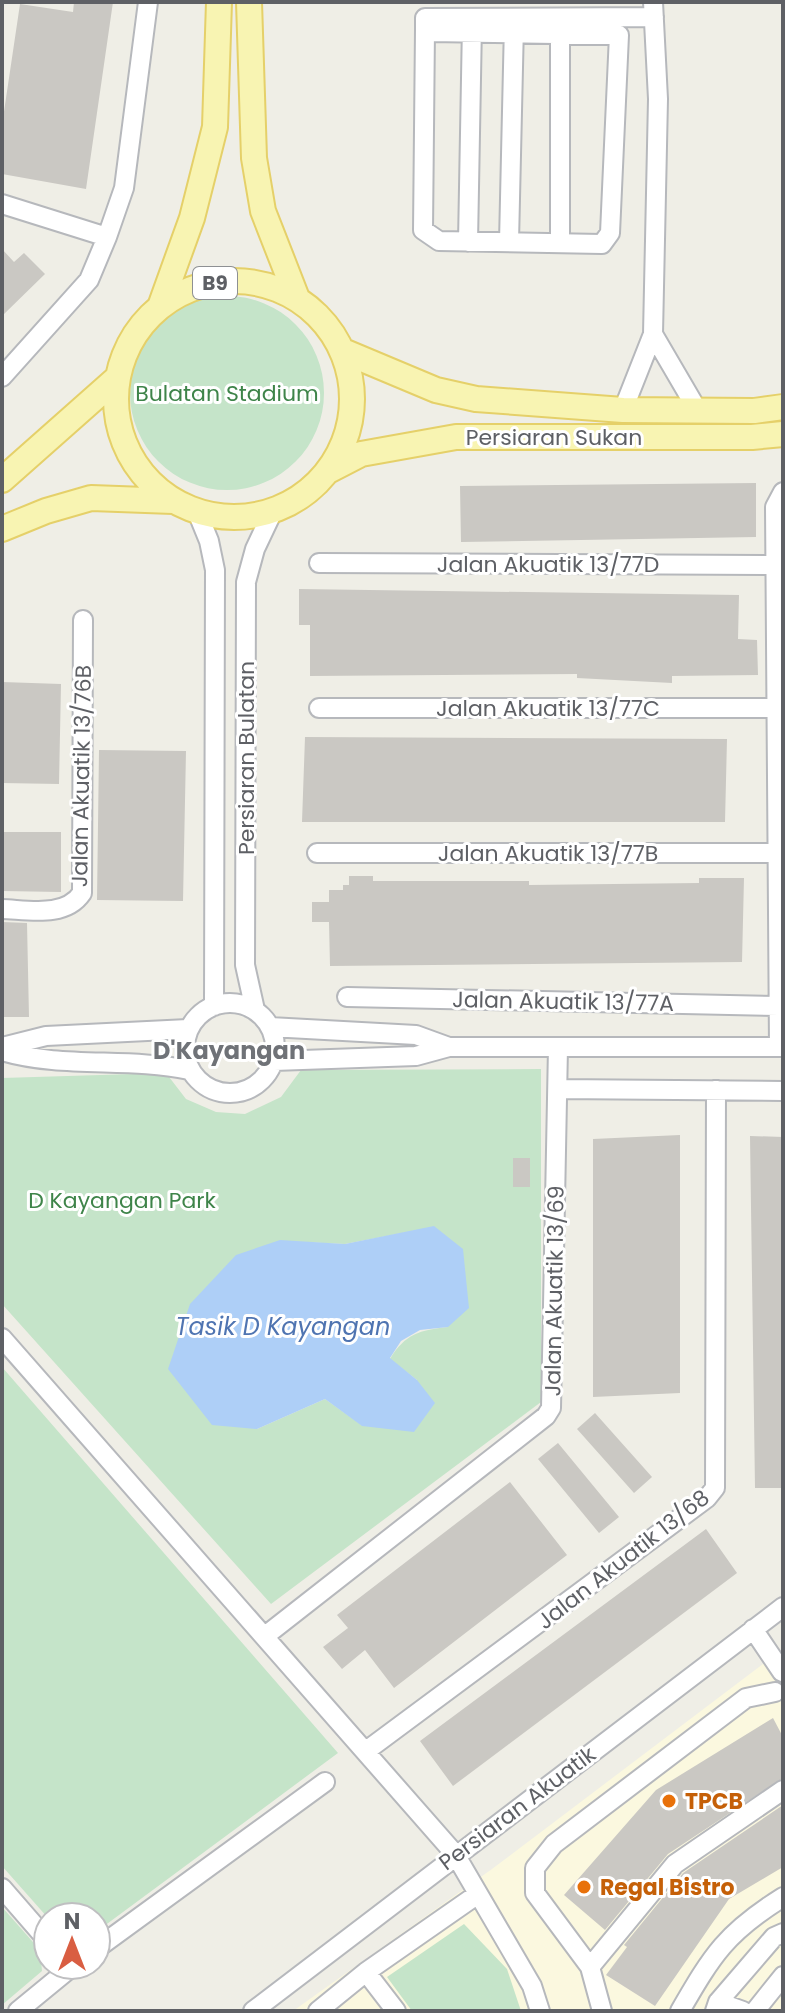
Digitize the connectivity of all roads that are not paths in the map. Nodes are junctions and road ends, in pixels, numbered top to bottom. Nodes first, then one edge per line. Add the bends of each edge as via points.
1 (148, 2) edge
2 (219, 2) edge
3 (249, 2) edge
4 (654, 10) edge
5 (423, 17) edge
6 (472, 25) junction
7 (514, 25) junction
8 (560, 25) junction
9 (2, 204) edge
10 (107, 237) junction
11 (468, 242) junction
12 (509, 242) junction
13 (560, 243) junction
14 (297, 298) junction
15 (161, 304) junction
16 (653, 334) junction
17 (343, 351) junction
18 (2, 377) edge
19 (116, 379) junction
20 (783, 407) edge
21 (623, 410) junction
22 (698, 411) junction
23 (783, 434) edge
24 (330, 470) junction
25 (2, 480) edge
26 (783, 492) edge
27 (173, 501) junction
28 (273, 511) junction
29 (198, 514) junction
30 (2, 529) edge
31 (319, 563) dead end
32 (776, 565) junction
33 (83, 620) dead end
34 (319, 708) dead end
35 (777, 708) junction
36 (317, 853) dead end
37 (778, 853) junction
38 (2, 909) edge
39 (347, 997) dead end
40 (214, 1006) junction
41 (779, 1006) junction
42 (255, 1010) junction
43 (270, 1027) junction
44 (188, 1029) junction
45 (449, 1047) junction
46 (558, 1047) junction
47 (781, 1047) edge
48 (2, 1049) edge
49 (274, 1061) junction
50 (189, 1070) junction
51 (558, 1089) junction
52 (716, 1090) junction
53 (783, 1091) edge
54 (2, 1338) edge
55 (783, 1607) edge
56 (753, 1629) junction
57 (265, 1636) junction
58 (783, 1672) edge
59 (779, 1696) edge
60 (366, 1751) junction
61 (325, 1782) dead end
62 (783, 1790) edge
63 (455, 1854) junction
64 (2, 1888) edge
65 (478, 1894) junction
66 (783, 1897) edge
67 (32, 1923) edge
68 (112, 1937) edge
69 (780, 1940) edge
70 (590, 1967) junction
71 (366, 1972) junction
72 (783, 1976) edge
73 (53, 1981) edge
74 (716, 2006) edge
75 (18, 2011) edge
76 (253, 2011) edge
77 (318, 2011) edge
78 (396, 2011) edge
79 (540, 2011) edge
80 (602, 2011) edge
81 (680, 2011) edge
82 (743, 2011) edge
83 (755, 2011) edge

1 - 10 street via 124,188
2 - 15 main road, B9 via 215,127 192,218
3 - 14 main road, B9 via 254,158 263,211
4 - 8 street
4 - 16 street via 658,99
5 - 6 street
5 - 11 street via 423,230 439,241
6 - 7 street
6 - 11 street
7 - 8 street
7 - 12 street
8 - 13 street
8 - 13 street via 619,35 608,241
9 - 10 street
10 - 18 street via 89,280
11 - 12 street
12 - 13 street
14 - 15 main road, B9 via 264,284 228,280 193,287
14 - 17 main road, B9 via 332,330
15 - 19 main road, B9 via 140,325
16 - 21 street
16 - 22 street
17 - 21 main road, Persiaran Sukan via 436,390 476,399
17 - 24 main road, B9 via 352,405 348,432
19 - 25 main road
19 - 27 main road, B9 via 115,415 126,449 146,478
20 - 22 main road, Persiaran Sukan
21 - 22 main road, Persiaran Sukan
23 - 24 main road, Persiaran Sukan / B9 via 456,437 361,454
24 - 28 main road, B9 via 304,494
26 - 32 street via 775,507
27 - 29 main road, B9
27 - 30 main road via 91,498
28 - 29 main road, B9 via 231,517
28 - 42 street, Persiaran Bulatan via 246,582 245,965
29 - 40 street, Persiaran Bulatan via 215,570
31 - 32 street, Jalan Akuatik 13/77D
32 - 35 street
33 - 38 street, Jalan Akuatik 13/76B via 82,893 60,910
34 - 35 street, Jalan Akuatik 13/77C
35 - 37 street
36 - 37 street, Jalan Akuatik 13/77B
37 - 41 street
39 - 41 street, Jalan Akuatik 13/77A
40 - 42 street via 235,1003
40 - 44 street
41 - 47 street
42 - 43 street
43 - 45 street via 416,1035
43 - 49 street
44 - 48 street via 46,1036
44 - 50 street via 184,1043
45 - 46 street
45 - 49 street via 416,1056
46 - 47 street
46 - 51 street, Jalan Akuatik 13/69
48 - 50 street via 33,1060 159,1064
49 - 50 street via 257,1086 242,1092 212,1091
51 - 52 street
51 - 57 street, Jalan Akuatik 13/69 via 551,1408
52 - 53 street
52 - 60 street, Jalan Akuatik 13/68 via 715,1488 600,1580
54 - 57 street
55 - 56 street, Persiaran Akuatik
56 - 58 street
56 - 63 street, Persiaran Akuatik
57 - 60 street
58 - 59 street via 775,1681
59 - 70 street via 746,1698 554,1844 535,1868 535,1893
60 - 63 street
61 - 68 street
62 - 70 street via 675,1864
63 - 65 street
63 - 76 street, Persiaran Akuatik
64 - 67 street
65 - 71 street
65 - 79 street via 532,1986
66 - 81 street via 748,1919 716,1950
69 - 74 street
70 - 80 street
71 - 77 street
71 - 78 street
72 - 83 street
73 - 75 street
74 - 82 street

